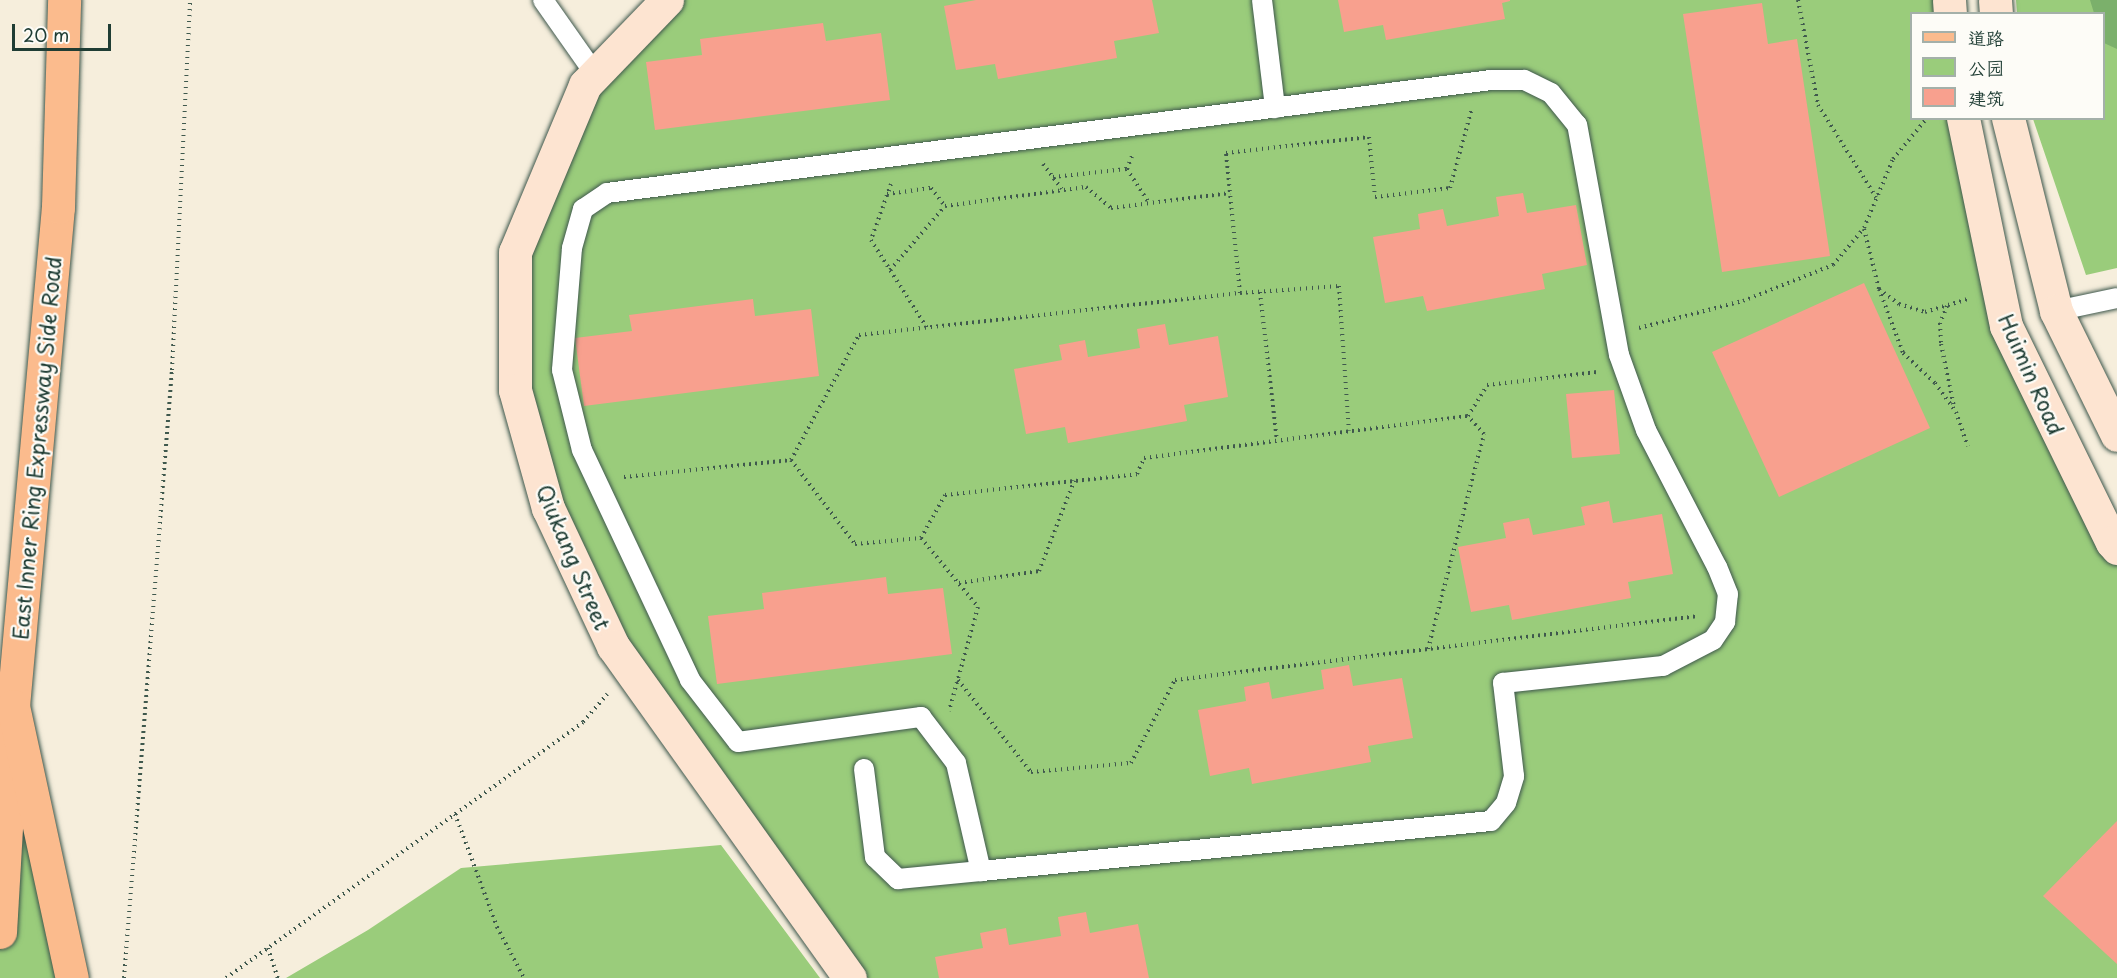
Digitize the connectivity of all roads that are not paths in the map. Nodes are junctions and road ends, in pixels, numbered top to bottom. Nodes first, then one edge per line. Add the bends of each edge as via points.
1 (64, 0) edge
2 (543, 0) edge
3 (667, 0) edge
4 (1262, 0) edge
5 (595, 74) junction
6 (1275, 108) junction
7 (1963, 120) edge
8 (2008, 120) edge
9 (2117, 298) edge
10 (2056, 311) junction
11 (2117, 435) edge
12 (2117, 548) edge
13 (13, 706) junction
14 (864, 769) dead end
15 (981, 871) junction
16 (0, 932) edge
17 (72, 978) edge
18 (850, 978) edge

1 - 13 main road, East Inner Ring Expressway Side Road via 58,207
2 - 5 lane
3 - 5 street, Qiukang Street
4 - 6 lane
5 - 18 street, Qiukang Street via 585,85 515,252 515,390 548,508 613,646
6 - 15 lane via 607,192 583,209 572,248 562,370 582,450 690,680 738,742 921,717 956,762
6 - 15 lane via 1479,82 1524,80 1551,93 1577,125 1624,368 1646,430 1718,567 1728,594 1725,622 1713,640 1663,666 1503,683 1514,776 1506,803 1491,821
7 - 12 street, Huimin Road via 2006,326
8 - 10 street
9 - 10 lane
10 - 11 street
13 - 16 main road, East Inner Ring Expressway Side Road
13 - 17 main road
14 - 15 lane via 875,857 898,879

